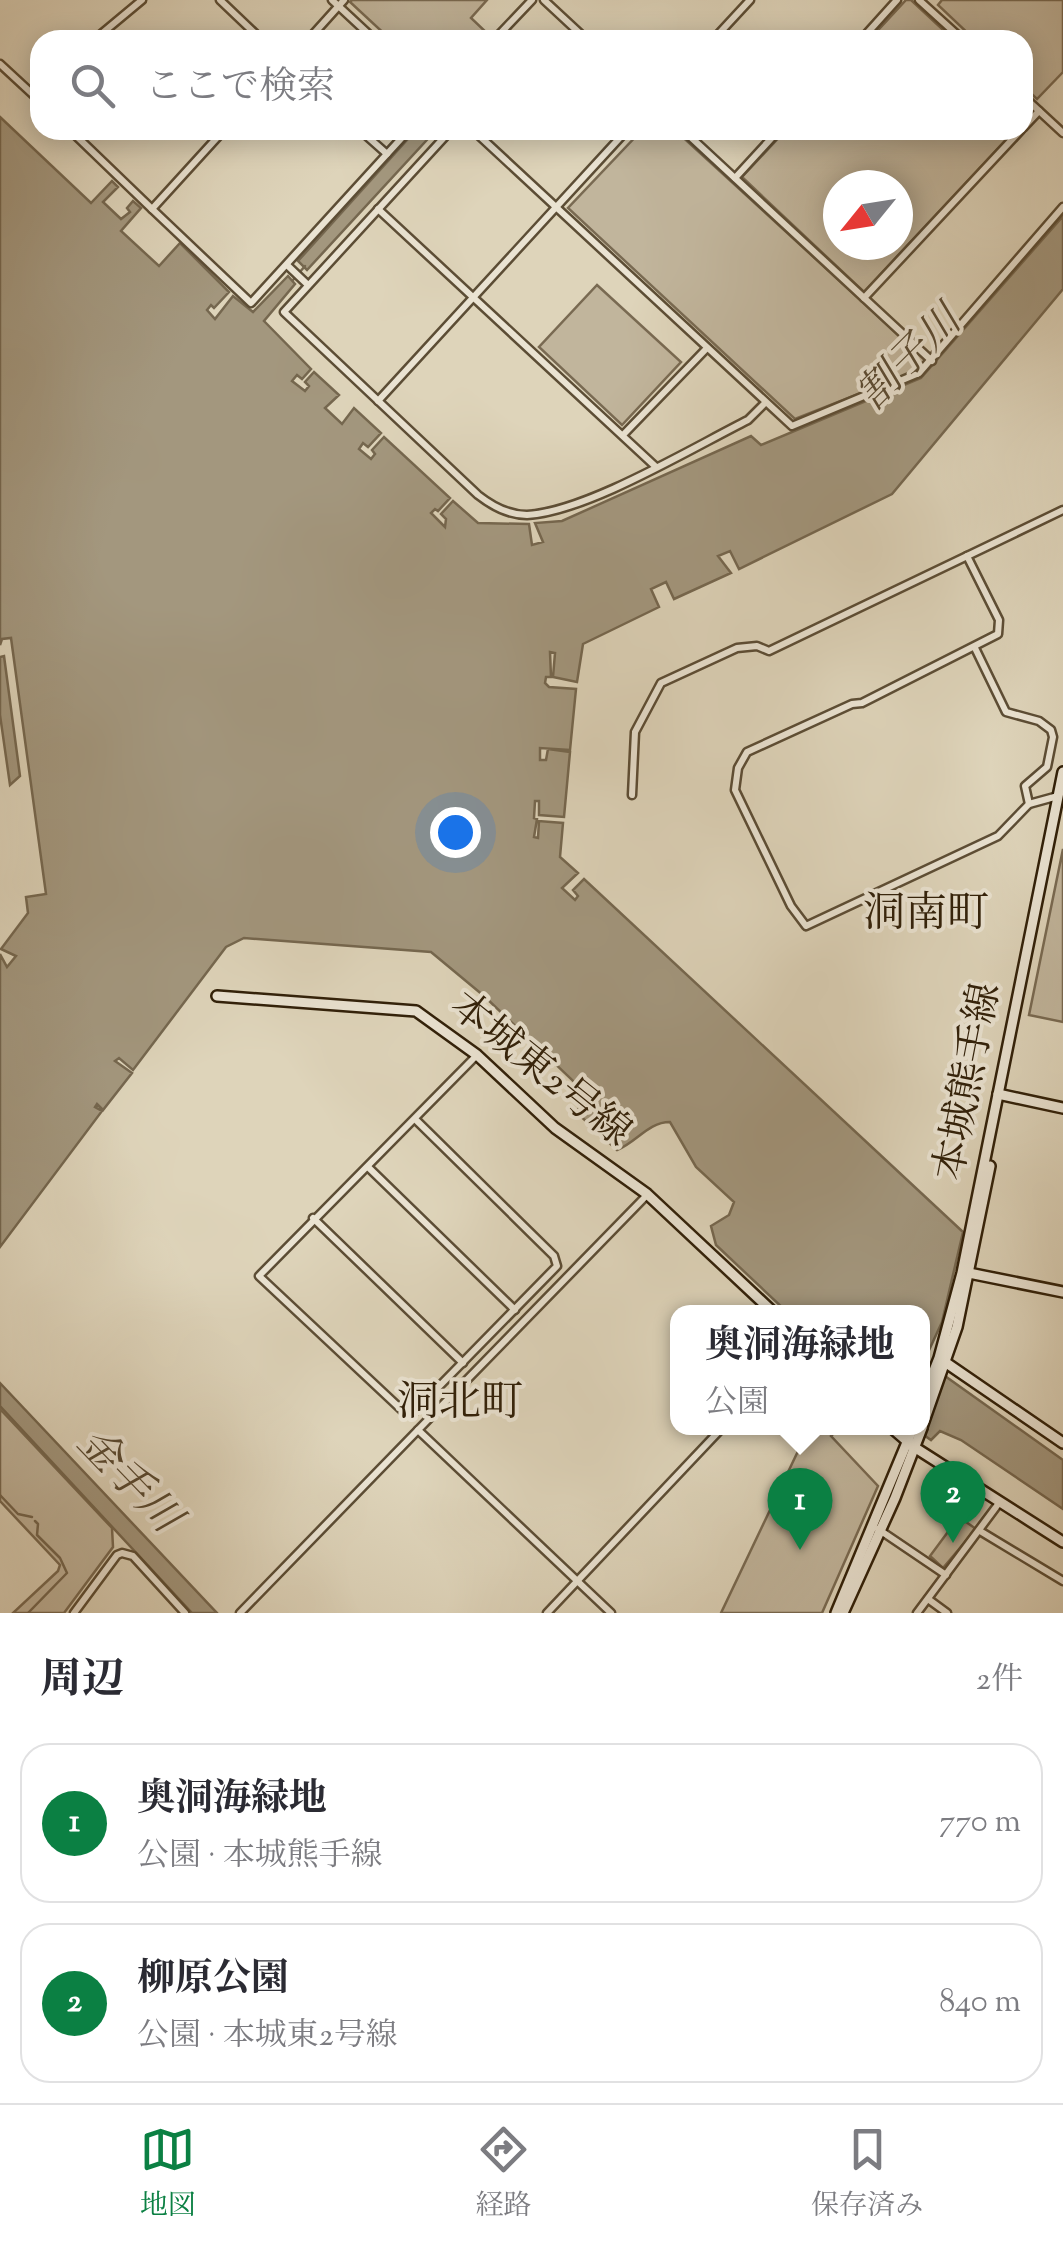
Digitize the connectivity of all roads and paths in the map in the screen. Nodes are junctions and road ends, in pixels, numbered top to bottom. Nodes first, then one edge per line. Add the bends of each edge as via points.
1 (142, 0) edge
2 (220, 0) edge
3 (532, 0) edge
4 (544, 0) edge
5 (750, 0) edge
6 (897, 0) edge
7 (921, 0) edge
8 (338, 2) edge
9 (106, 30) edge
10 (252, 30) edge
11 (316, 30) edge
12 (365, 30) edge
13 (504, 30) edge
14 (576, 30) edge
15 (722, 30) edge
16 (870, 30) edge
17 (952, 30) edge
18 (0, 64) edge
19 (30, 91) edge
20 (1033, 105) edge
21 (1039, 111) junction
22 (1033, 117) edge
23 (1063, 133) edge
24 (80, 140) edge
25 (215, 140) edge
26 (371, 140) edge
27 (400, 140) edge
28 (441, 140) edge
29 (484, 140) edge
30 (618, 140) edge
31 (694, 140) edge
32 (770, 140) edge
33 (1012, 140) edge
34 (387, 154) junction
35 (735, 178) junction
36 (556, 207) junction
37 (1063, 207) edge
38 (378, 208) junction
39 (152, 209) junction
40 (286, 265) junction
41 (308, 286) junction
42 (473, 296) junction
43 (864, 298) junction
44 (706, 348) junction
45 (932, 361) junction
46 (378, 401) junction
47 (765, 402) junction
48 (623, 435) junction
49 (656, 466) junction
50 (1063, 510) edge
51 (967, 556) junction
52 (975, 648) junction
53 (1063, 772) edge
54 (632, 794) dead end
55 (1061, 798) edge
56 (1028, 804) junction
57 (1056, 837) edge
58 (217, 996) dead end
59 (477, 1055) junction
60 (1001, 1095) junction
61 (1063, 1108) edge
62 (416, 1120) junction
63 (368, 1167) junction
64 (647, 1194) junction
65 (314, 1218) junction
66 (970, 1274) junction
67 (1063, 1292) edge
68 (765, 1305) edge
69 (514, 1310) junction
70 (463, 1363) junction
71 (941, 1365) junction
72 (930, 1386) edge
73 (930, 1396) edge
74 (418, 1430) junction
75 (715, 1435) edge
76 (900, 1435) edge
77 (915, 1435) edge
78 (1063, 1443) edge
79 (911, 1445) junction
80 (1000, 1503) junction
81 (876, 1528) junction
82 (980, 1531) junction
83 (1063, 1542) edge
84 (946, 1574) junction
85 (577, 1581) junction
86 (1063, 1581) edge
87 (928, 1600) junction
88 (74, 1613) edge
89 (185, 1613) edge
90 (240, 1613) edge
91 (548, 1613) edge
92 (611, 1613) edge
93 (836, 1613) edge
94 (844, 1613) edge
95 (917, 1613) edge
96 (947, 1613) edge

1 - 9 street
2 - 10 street
3 - 13 street
4 - 14 street
5 - 15 street
6 - 16 street
7 - 17 street
8 - 11 street
8 - 12 street
18 - 19 street
20 - 21 street
21 - 22 street
21 - 23 street
24 - 39 street
25 - 39 street
26 - 34 street
27 - 34 street
28 - 38 street
29 - 36 street
30 - 36 street
31 - 35 street
32 - 35 street
33 - 43 street
34 - 40 street
35 - 43 street
36 - 42 street
36 - 44 street
37 - 45 street
38 - 41 street
38 - 42 street
39 - 40 street via 252,303
40 - 41 street
41 - 46 street via 284,312
42 - 46 street
42 - 48 street
43 - 45 street
44 - 47 street
44 - 48 street
45 - 47 street via 920,373 792,426
46 - 49 street via 502,511 524,515 570,506
47 - 49 street via 748,420
48 - 49 street
50 - 51 street
51 - 52 street via 1001,629
51 - 54 street via 770,652 737,648 661,683 636,732
52 - 56 street via 1006,712 1051,730 1047,766 1025,786
52 - 56 street via 748,752 735,790 806,926 998,836
53 - 55 main road, 本城熊手線
55 - 56 street
55 - 57 main road, 本城熊手線
57 - 60 main road, 本城熊手線
58 - 59 main road, 本城東2号線 via 416,1011
59 - 62 street
59 - 64 main road, 本城東2号線 via 555,1128
60 - 61 main road
60 - 66 main road, 本城熊手線
60 - 71 main road, 本城熊手線
62 - 63 street
62 - 69 street via 554,1256 557,1266
63 - 65 street
63 - 69 street
64 - 68 main road, 本城東2号線
64 - 74 street
65 - 70 street
65 - 70 street via 259,1276 404,1412 416,1411
66 - 67 main road
66 - 71 main road, 本城熊手線
69 - 70 street
71 - 72 main road, 本城熊手線
71 - 73 main road, 本城熊手線
71 - 78 main road
74 - 85 street
74 - 90 street
75 - 85 street
76 - 79 main road
77 - 79 main road, 本城熊手線
79 - 80 main road
79 - 81 main road, 本城熊手線
80 - 82 street
80 - 83 main road
81 - 84 street
81 - 93 main road, 本城熊手線
81 - 94 main road, 本城熊手線
82 - 84 street
82 - 86 street
84 - 87 street
85 - 91 street
85 - 92 street
87 - 95 street
87 - 96 street
88 - 89 street via 122,1553

